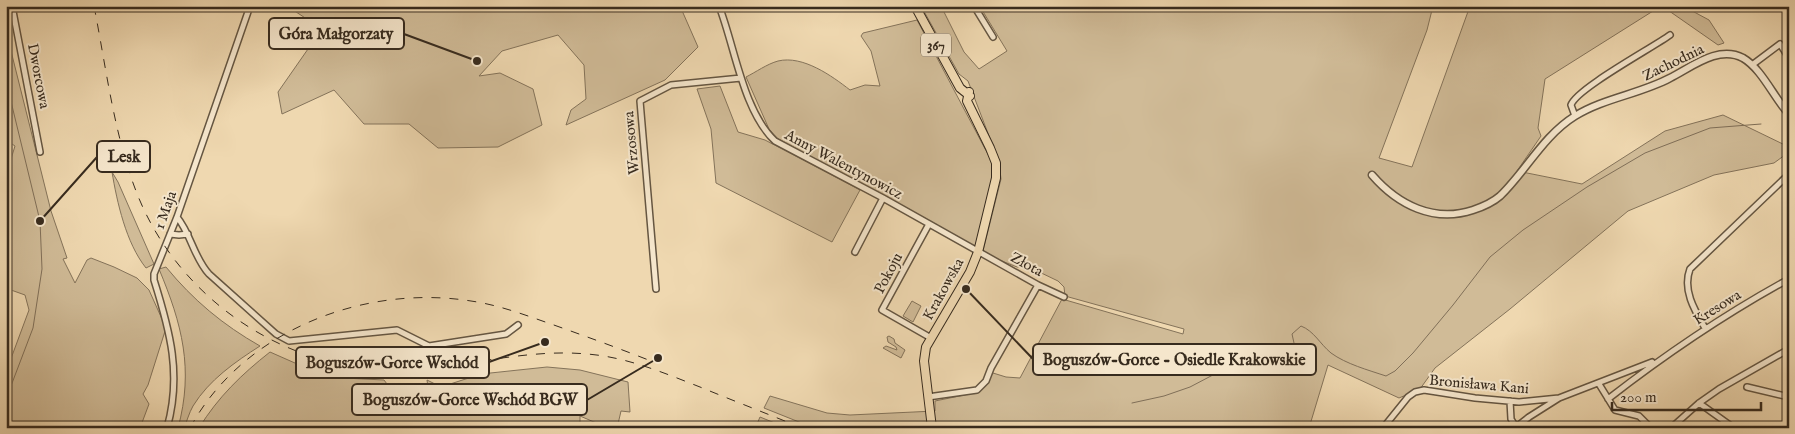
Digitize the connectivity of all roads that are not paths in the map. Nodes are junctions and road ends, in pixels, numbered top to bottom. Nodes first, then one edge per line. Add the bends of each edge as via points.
1 (12, 6) edge
2 (250, 6) edge
3 (719, 6) edge
4 (915, 6) edge
5 (974, 6) edge
6 (1670, 35) dead end
7 (993, 37) dead end
8 (1789, 58) edge
9 (1752, 65) junction
10 (741, 78) junction
11 (1789, 114) edge
12 (1575, 116) junction
13 (40, 152) dead end
14 (1788, 175) edge
15 (1372, 176) dead end
16 (883, 198) junction
17 (177, 217) junction
18 (929, 224) junction
19 (170, 234) junction
20 (188, 234) junction
21 (854, 252) dead end
22 (978, 252) junction
23 (1789, 279) edge
24 (1038, 285) junction
25 (656, 289) dead end
26 (1064, 298) dead end
27 (518, 325) dead end
28 (1705, 328) junction
29 (931, 338) junction
30 (1789, 349) edge
31 (1659, 359) junction
32 (1599, 384) junction
33 (1748, 387) dead end
34 (1789, 397) edge
35 (1559, 398) junction
36 (1608, 399) junction
37 (929, 400) junction
38 (1510, 401) junction
39 (1699, 403) junction
40 (167, 428) edge
41 (932, 428) edge
42 (1383, 428) edge
43 (1516, 428) edge
44 (1651, 428) edge
45 (1671, 428) edge
46 (1734, 428) edge

1 - 13 street, Dworcowa
2 - 17 street, 1 Maja
3 - 10 street, Anny Walentynowicz
4 - 22 main road, Krakowska / 367 via 958,84 970,94 971,109 997,170
5 - 7 street
6 - 12 street, Zachodnia via 1576,97 1571,105
8 - 9 street via 1780,44
9 - 11 street, Zachodnia
9 - 12 street, Zachodnia via 1733,54 1709,57 1648,89
10 - 16 street, Anny Walentynowicz via 761,124 775,141
10 - 25 street, Wrzosowa via 671,85 640,100
12 - 15 street, Zachodnia via 1557,129 1498,198 1478,208 1456,214 1436,214 1408,205
14 - 28 street via 1690,270 1688,291
16 - 18 street, Anny Walentynowicz
16 - 21 street
17 - 19 street, 1 Maja
17 - 20 street
18 - 22 street, Anny Walentynowicz
18 - 29 street, Pokoju via 882,310
19 - 20 street
19 - 40 street, 1 Maja via 154,280 173,350 173,397
20 - 27 street via 208,274 276,334 289,341 397,330 429,346 506,334
22 - 24 street, Złota
22 - 29 main road, Krakowska via 970,272
23 - 28 street, Kresowa
24 - 26 street, Złota
24 - 37 street via 986,381 977,390
28 - 31 street, Kresowa
29 - 37 main road, Krakowska via 924,361
30 - 39 street
31 - 32 street
31 - 36 street
32 - 35 street
32 - 36 street
33 - 34 street
35 - 38 street, Bronisława Kani
35 - 43 street
36 - 44 street via 1615,410 1639,416
37 - 41 main road, Krakowska
38 - 42 street, Bronisława Kani via 1424,390 1408,397
38 - 43 street via 1511,419
39 - 45 street
39 - 46 street

